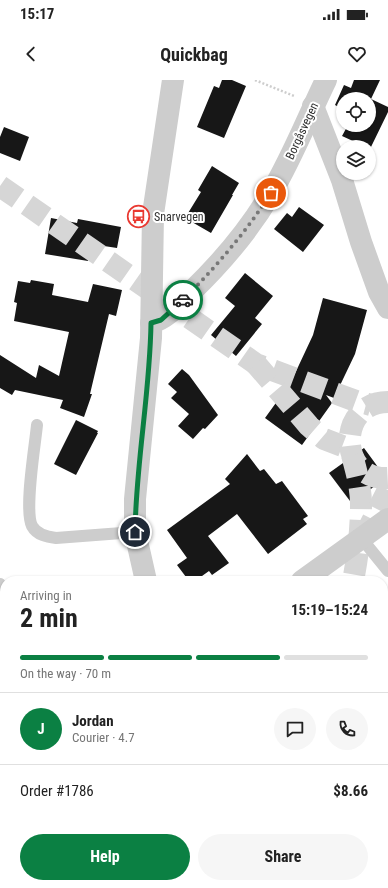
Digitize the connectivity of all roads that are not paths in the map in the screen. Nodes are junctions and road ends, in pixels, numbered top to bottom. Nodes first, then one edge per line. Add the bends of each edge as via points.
1 (173, 80) edge
2 (326, 80) edge
3 (313, 106) junction
4 (388, 308) edge
5 (151, 323) junction
6 (37, 425) dead end
7 (388, 519) edge
8 (135, 532) junction
9 (362, 539) junction
10 (388, 571) edge
11 (145, 576) edge
12 (309, 576) edge

1 - 5 street via 153,214
2 - 3 street, Borgåsvegen
3 - 4 street via 342,180 379,292
3 - 5 street, Borgåsvegen via 271,193 247,229 208,276 171,312 161,320
5 - 8 street via 135,499
6 - 8 lane via 29,498 32,527 45,537 56,538
7 - 9 street
8 - 11 street
9 - 10 lane
9 - 12 street

